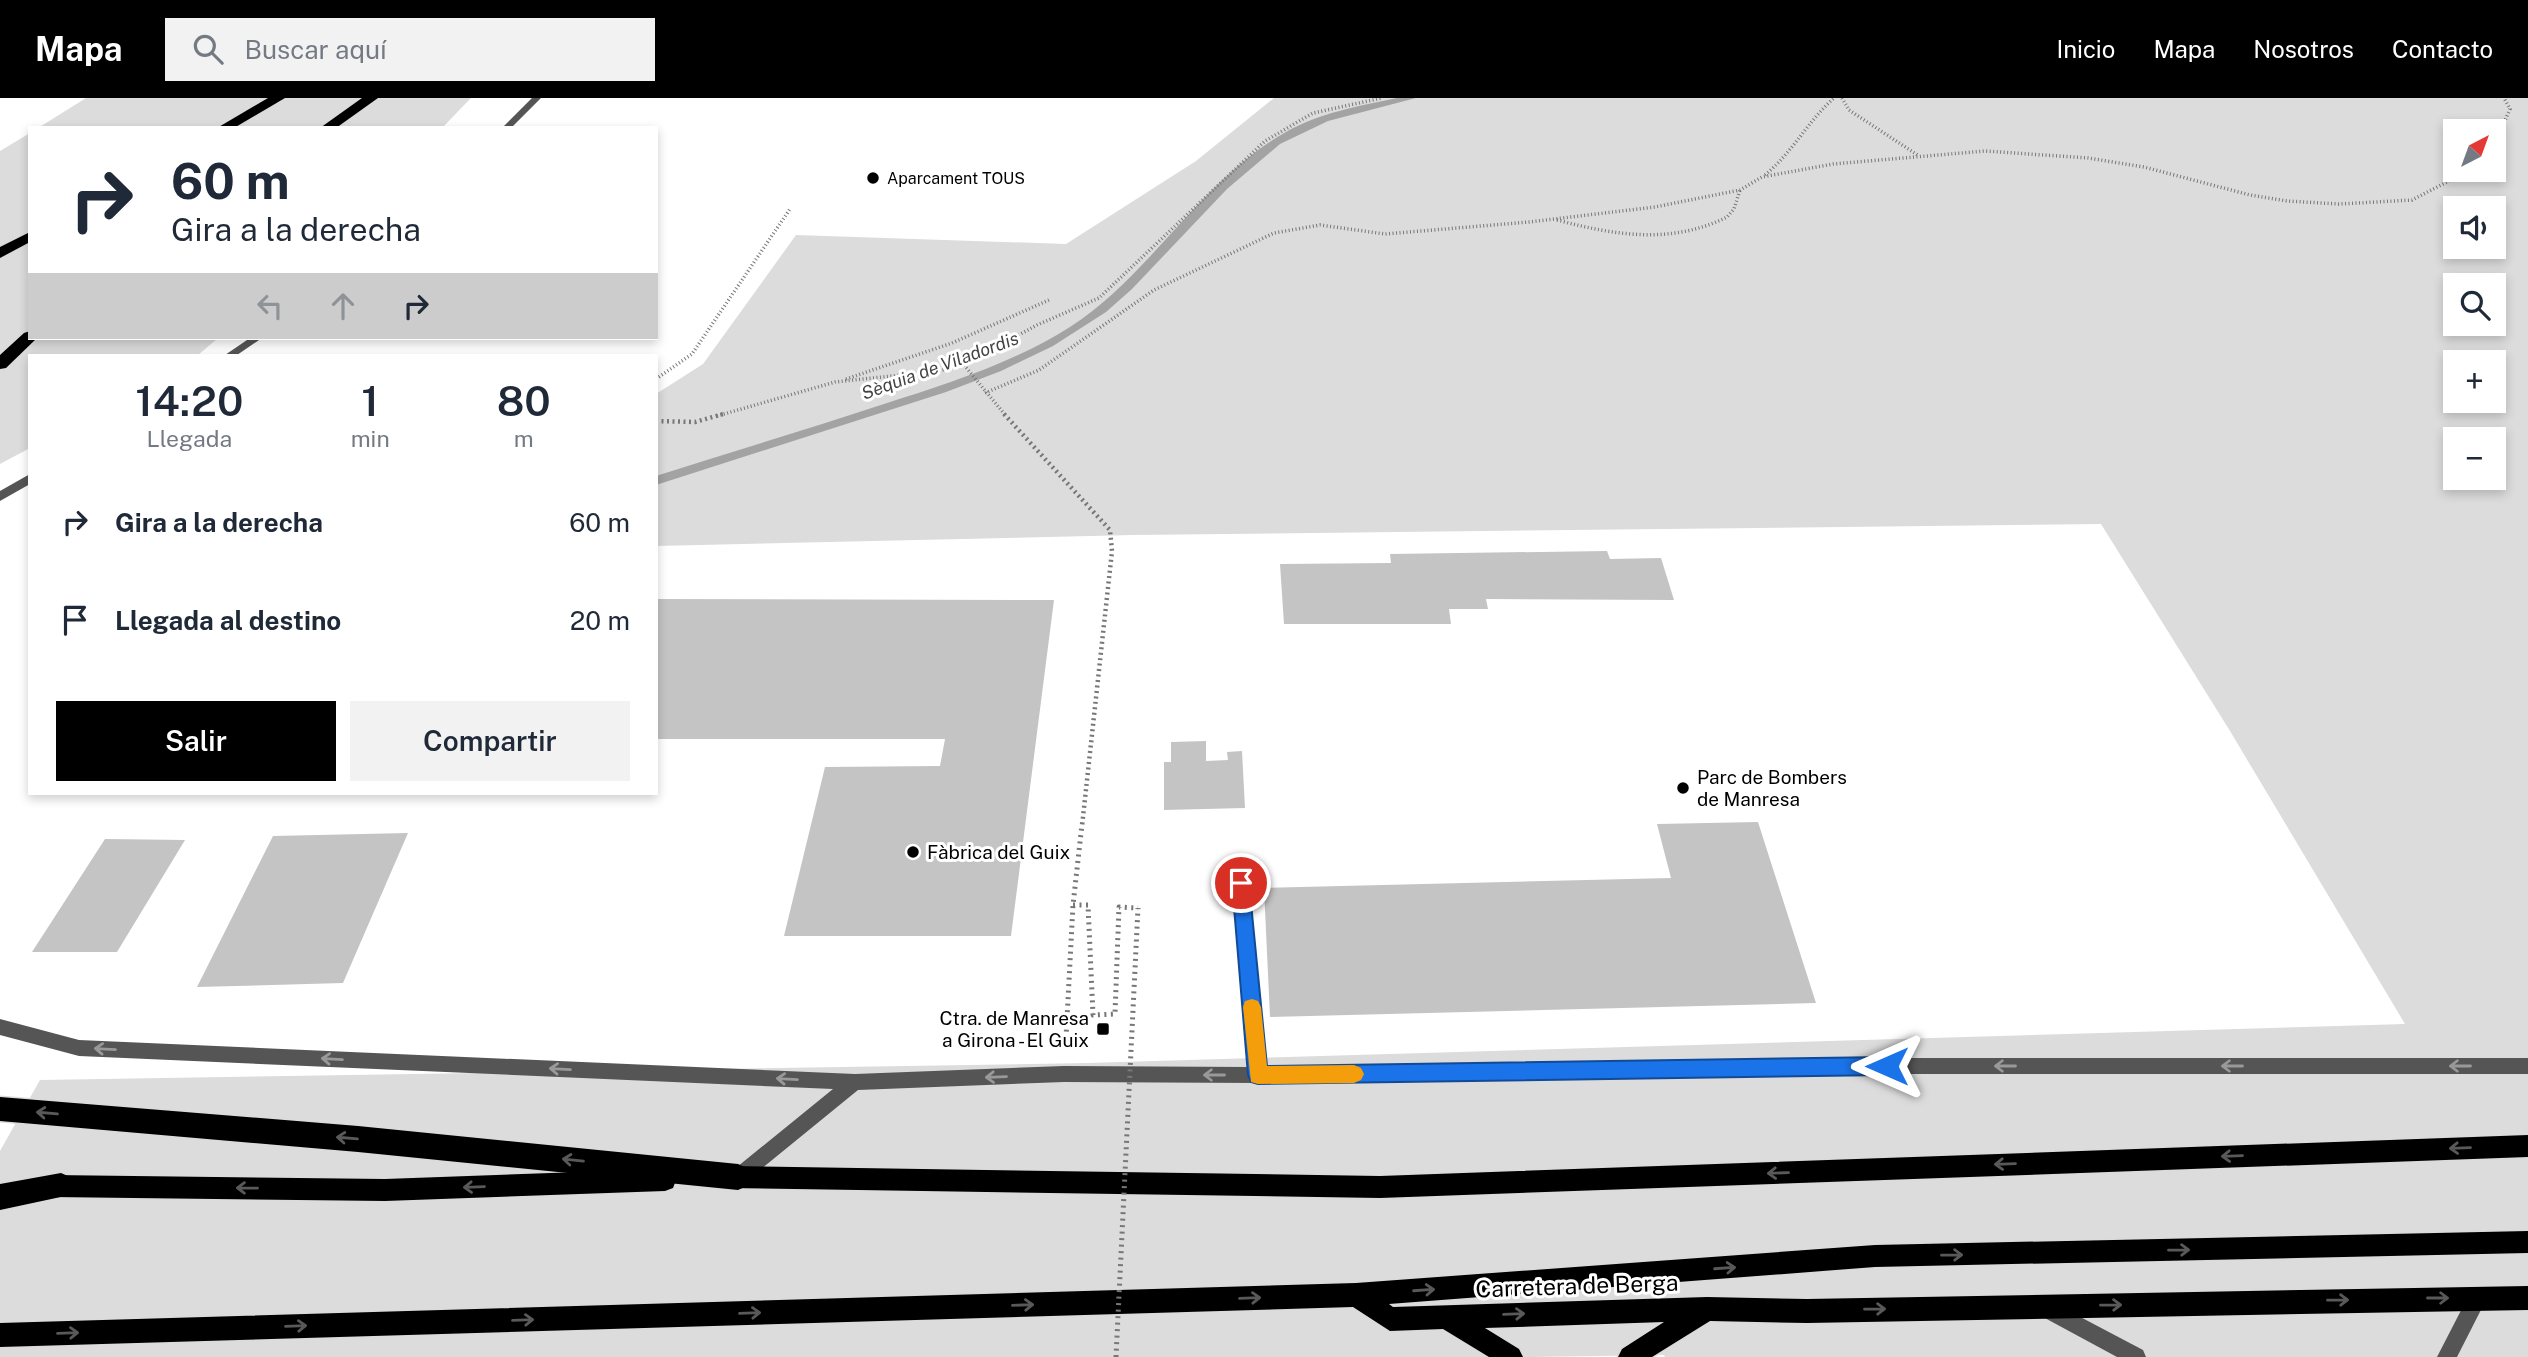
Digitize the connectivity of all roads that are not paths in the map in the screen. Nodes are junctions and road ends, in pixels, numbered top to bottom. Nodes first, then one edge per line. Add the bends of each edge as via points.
1 (278, 98) edge
2 (370, 98) edge
3 (537, 98) edge
4 (228, 126) edge
5 (330, 126) edge
6 (508, 126) edge
7 (28, 237) edge
8 (0, 253) edge
9 (28, 335) edge
10 (28, 336) edge
11 (254, 340) edge
12 (0, 353) edge
13 (232, 354) edge
14 (0, 364) edge
15 (28, 479) edge
16 (0, 496) edge
17 (1241, 883) dead end
18 (0, 1027) edge
19 (2528, 1066) edge
20 (1258, 1075) junction
21 (855, 1082) junction
22 (0, 1109) edge
23 (2528, 1146) edge
24 (738, 1177) junction
25 (0, 1183) edge
26 (61, 1186) junction
27 (0, 1197) edge
28 (2528, 1242) edge
29 (1356, 1295) junction
30 (2478, 1298) junction
31 (2528, 1298) edge
32 (2042, 1306) junction
33 (1708, 1309) junction
34 (1444, 1316) junction
35 (0, 1335) edge
36 (1511, 1357) edge
37 (1630, 1357) edge
38 (2136, 1357) edge
39 (2447, 1357) edge

1 - 4 highway
2 - 5 highway
3 - 6 street
7 - 8 highway
9 - 12 highway
10 - 14 highway
11 - 13 street
15 - 16 street
17 - 20 street
21 -> 18 street via 79,1048
19 -> 20 street via 1859,1066
20 -> 21 street via 1064,1074
21 - 24 street
24 -> 22 highway
23 -> 24 main road via 1380,1187
24 -> 26 main road via 385,1190
25 - 26 main road
26 - 27 highway
29 -> 28 main road via 1875,1256
29 - 34 main road, Carretera de Berga via 1390,1319
35 -> 29 main road
30 - 31 main road, Carretera de Berga
32 -> 30 main road, Carretera de Berga
30 - 39 street
33 -> 32 main road, Carretera de Berga
32 - 38 street
34 -> 33 main road, Carretera de Berga
33 - 37 main road
34 - 36 main road

